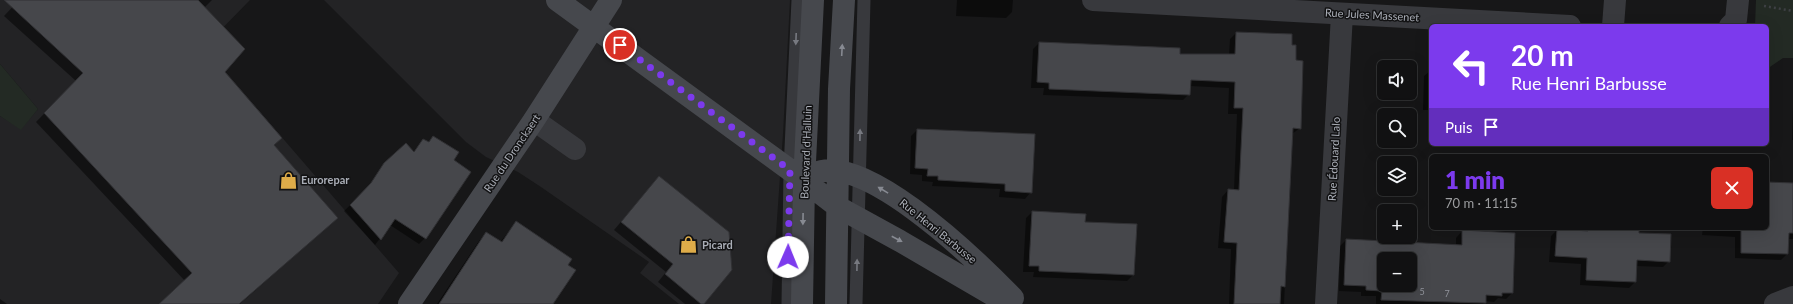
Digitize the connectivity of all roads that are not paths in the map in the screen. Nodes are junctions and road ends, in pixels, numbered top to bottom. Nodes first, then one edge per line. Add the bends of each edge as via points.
1 (557, 0) edge
2 (582, 0) edge
3 (611, 0) edge
4 (798, 0) edge
5 (813, 0) edge
6 (844, 0) edge
7 (864, 0) edge
8 (1093, 0) edge
9 (1615, 0) edge
10 (1738, 0) edge
11 (1293, 5) edge
12 (1342, 14) junction
13 (1532, 24) edge
14 (1613, 24) edge
15 (1732, 24) edge
16 (595, 26) junction
17 (534, 120) junction
18 (575, 149) dead end
19 (838, 171) junction
20 (797, 176) junction
21 (859, 176) junction
22 (838, 207) junction
23 (858, 219) junction
24 (1793, 297) edge
25 (410, 304) edge
26 (788, 304) edge
27 (802, 304) edge
28 (836, 304) edge
29 (856, 304) edge
30 (1008, 304) edge
31 (1020, 304) edge
32 (1326, 304) edge
33 (1775, 304) edge

1 - 16 main road, Rue Henri Barbusse
2 - 16 main road, Rue Henri Barbusse
3 - 16 main road, Rue du Dronckaert
4 -> 20 lane
5 - 20 main road, Boulevard d'Halluin
19 -> 6 main road
21 -> 7 lane
8 - 11 street, Rue Jules Massenet
9 - 14 street
10 - 15 street via 1736,20
11 - 12 street, Rue Jules Massenet
12 - 13 street, Rue Jules Massenet
12 - 32 street, Rue Édouard Lalo
16 - 17 main road, Rue du Dronckaert
16 - 20 main road, Rue Henri Barbusse
17 - 18 street
17 - 25 main road, Rue du Dronckaert
19 - 20 main road, Rue Henri Barbusse via 820,171
19 - 21 main road, Rue Henri Barbusse
19 - 22 main road
20 - 22 main road, Rue Henri Barbusse
20 - 26 lane
20 -> 27 main road, Boulevard d'Halluin
21 - 23 lane
31 -> 21 main road, Rue Henri Barbusse via 973,258 932,223 900,200
22 - 23 main road, Rue Henri Barbusse
22 - 28 main road
29 -> 23 lane
23 -> 30 main road, Rue Henri Barbusse
24 - 33 street

